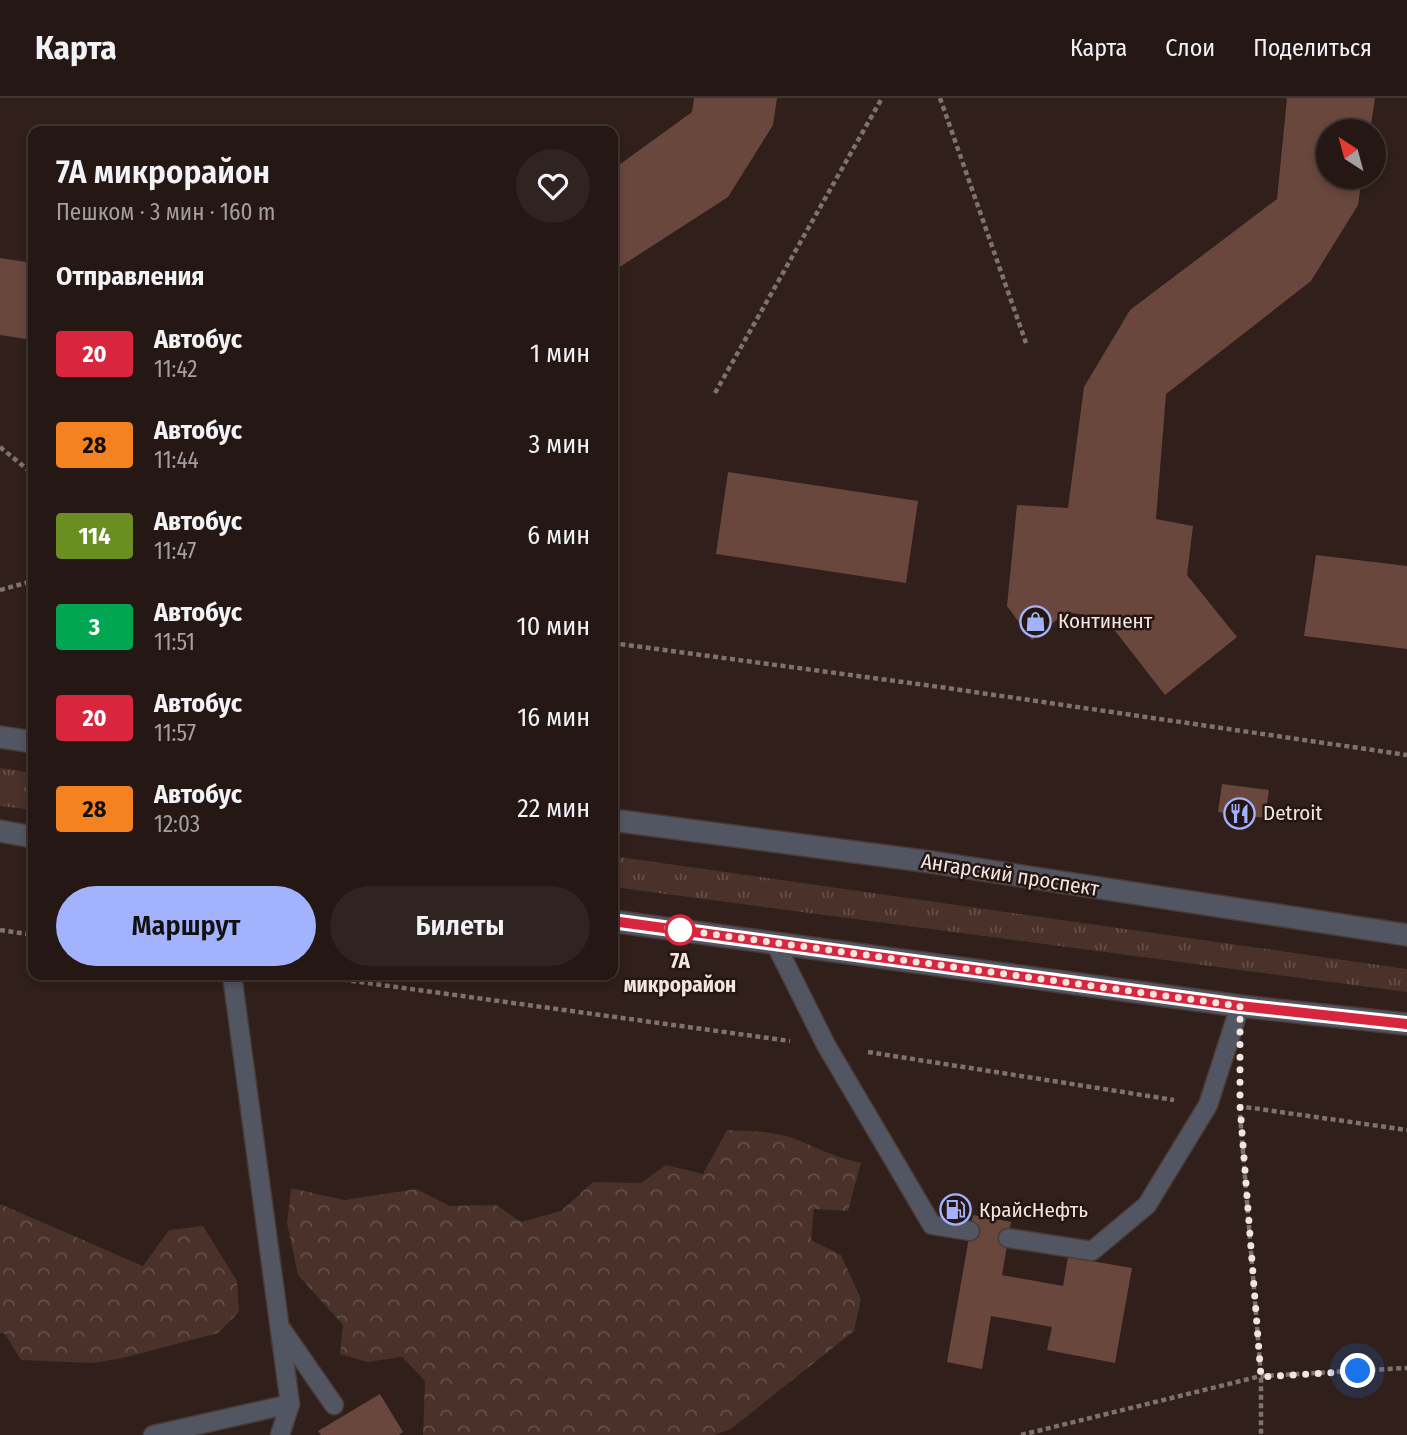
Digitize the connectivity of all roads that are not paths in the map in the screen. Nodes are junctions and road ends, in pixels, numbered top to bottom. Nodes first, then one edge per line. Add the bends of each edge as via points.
1 (0, 737) edge
2 (28, 741) edge
3 (618, 821) edge
4 (0, 831) edge
5 (28, 835) edge
6 (618, 922) edge
7 (1407, 935) edge
8 (775, 943) junction
9 (233, 980) edge
10 (1240, 1006) junction
11 (1407, 1024) edge
12 (970, 1231) dead end
13 (1008, 1238) dead end
14 (279, 1327) junction
15 (290, 1404) junction
16 (334, 1405) dead end
17 (163, 1434) edge
18 (280, 1435) edge

1 - 2 street
3 - 7 street, Ангарский проспект via 931,862
4 - 5 street
6 - 8 street
8 - 10 street
8 - 12 lane via 825,1045 932,1225
9 - 14 lane
10 - 11 street
10 - 13 lane via 1208,1105 1147,1205 1092,1251
14 - 15 lane
14 - 16 lane
15 - 17 lane
15 - 18 lane

